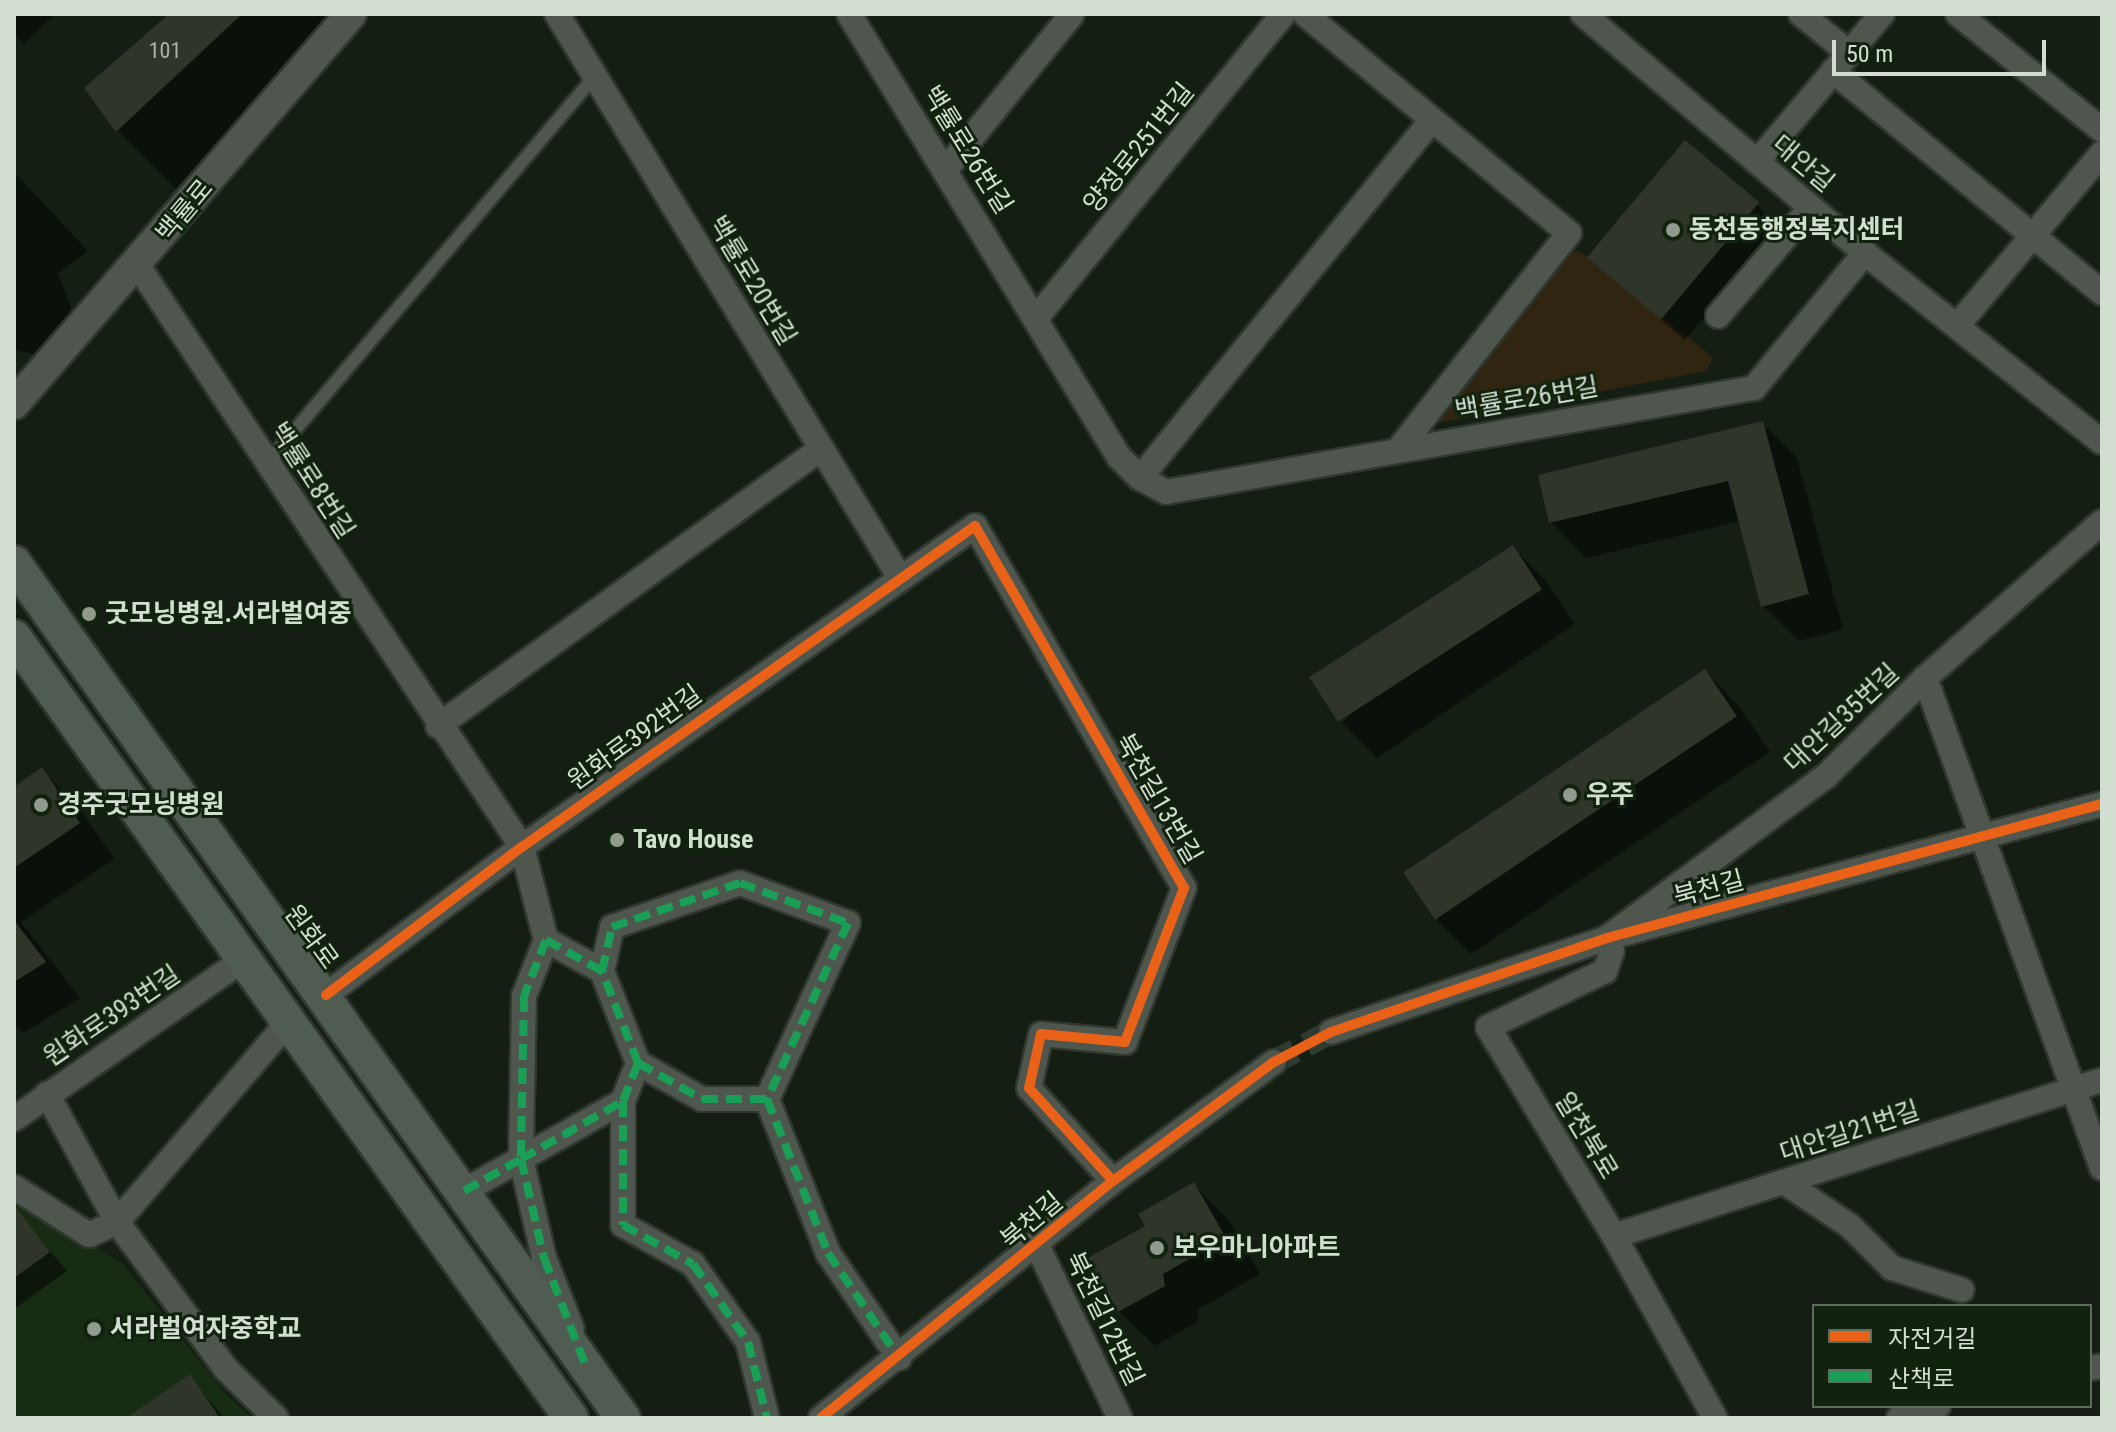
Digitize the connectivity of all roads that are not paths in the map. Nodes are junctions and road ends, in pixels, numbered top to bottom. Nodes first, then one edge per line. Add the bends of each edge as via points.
1 (351, 14) edge
2 (557, 14) edge
3 (1072, 14) edge
4 (1283, 14) edge
5 (1305, 14) edge
6 (1583, 14) edge
7 (1801, 14) edge
8 (1882, 14) edge
9 (1958, 14) edge
10 (858, 19) edge
11 (1841, 62) junction
12 (595, 76) junction
13 (1432, 120) junction
14 (2102, 130) edge
15 (2102, 153) edge
16 (1757, 162) junction
17 (947, 168) junction
18 (1811, 207) junction
19 (2034, 235) junction
20 (1865, 253) junction
21 (138, 266) junction
22 (2102, 293) edge
23 (1718, 316) dead end
24 (1037, 317) junction
25 (1957, 326) junction
26 (14, 404) edge
27 (2102, 442) edge
28 (821, 449) junction
29 (1399, 449) junction
30 (267, 463) junction
31 (1140, 478) junction
32 (2102, 522) edge
33 (975, 526) joint
34 (14, 563) edge
35 (899, 576) junction
36 (14, 637) edge
37 (1925, 678) junction
38 (438, 726) junction
39 (2102, 804) edge
40 (1984, 840) junction
41 (522, 847) junction
42 (1607, 938) junction
43 (546, 940) junction
44 (243, 960) junction
45 (602, 971) junction
46 (326, 995) junction
47 (289, 1021) junction
48 (1331, 1032) tunnel mouth
49 (1274, 1062) tunnel mouth
50 (638, 1063) junction
51 (2102, 1080) edge
52 (2075, 1089) junction
53 (47, 1094) junction
54 (767, 1099) junction
55 (623, 1101) junction
56 (14, 1119) edge
57 (521, 1159) junction
58 (2102, 1168) edge
59 (1113, 1181) junction
60 (1784, 1182) junction
61 (14, 1187) edge
62 (464, 1191) junction
63 (117, 1222) junction
64 (1614, 1236) junction
65 (1037, 1245) junction
66 (1962, 1290) dead end
67 (899, 1358) junction
68 (585, 1364) junction
69 (1932, 1408) edge
70 (276, 1418) edge
71 (571, 1418) edge
72 (623, 1418) edge
73 (767, 1418) edge
74 (821, 1418) edge
75 (1120, 1418) edge
76 (1715, 1418) edge
77 (1899, 1418) edge

1 - 21 street, 백률로
2 - 12 street, 백률로20번길
3 - 17 street
4 - 24 street, 양정로251번길
5 - 13 street
6 - 16 street, 대안길
7 - 11 street
8 - 11 street
9 - 14 street
10 - 17 street, 백률로26번길
11 - 16 street
11 - 19 street
12 - 28 street, 백률로20번길
12 - 30 lane
13 - 29 street via 1569,233
13 - 31 street
15 - 19 street
16 - 18 street, 대안길
17 - 24 street, 백률로26번길
18 - 20 street, 대안길
18 - 23 street
19 - 22 street
19 - 25 street
20 - 25 street, 대안길
20 - 29 street, 백률로26번길 via 1754,388
21 - 26 street, 백률로
21 - 30 street, 백률로8번길
24 - 31 street, 백률로26번길 via 1119,457
25 - 27 street, 대안길
28 - 35 street, 백률로20번길
28 - 38 street
29 - 31 street, 백률로26번길 via 1166,492
30 - 38 street, 백률로8번길
32 - 37 street, 대안길35번길
33 - 35 street, 원화로392번길
33 - 59 street, 북천길13번길 via 1184,888 1125,1042 1041,1034 1029,1088
34 - 46 main road, 원화로
35 - 41 street, 원화로392번길
36 - 44 main road
37 - 40 street
37 - 42 street, 대안길35번길 via 1826,776
38 - 41 street, 백률로8번길
39 - 40 street, 북천길
40 - 42 street, 북천길
40 - 52 street
41 - 43 street
41 - 46 street, 원화로392번길
42 - 48 street, 북천길
42 - 64 street, 알천북로 via 1612,951 1605,971 1488,1027
43 - 45 street
43 - 57 street via 524,996
44 - 47 main road
44 - 53 street, 원화로393번길
45 - 50 street
45 - 54 street via 612,927 740,883 848,923
46 - 47 main road
46 - 62 main road, 원화로
47 - 63 street
47 - 71 main road
49 - 59 street, 북천길
50 - 54 street via 702,1099
50 - 55 street
51 - 52 street, 대안길21번길
52 - 58 street
52 - 60 street, 대안길21번길
53 - 56 street, 원화로393번길
53 - 63 street
54 - 67 street via 828,1253
55 - 57 street
55 - 73 street via 623,1225 693,1264 748,1342
57 - 62 street
57 - 68 street via 544,1258
59 - 65 street, 북천길
60 - 64 street, 대안길21번길
60 - 66 street via 1850,1226 1892,1268
61 - 63 street via 89,1235
62 - 68 main road, 원화로
63 - 70 street via 226,1369
64 - 76 street, 알천북로
65 - 67 street, 북천길
65 - 75 street, 북천길12번길
67 - 74 street, 북천길
68 - 72 main road, 원화로
69 - 77 street

